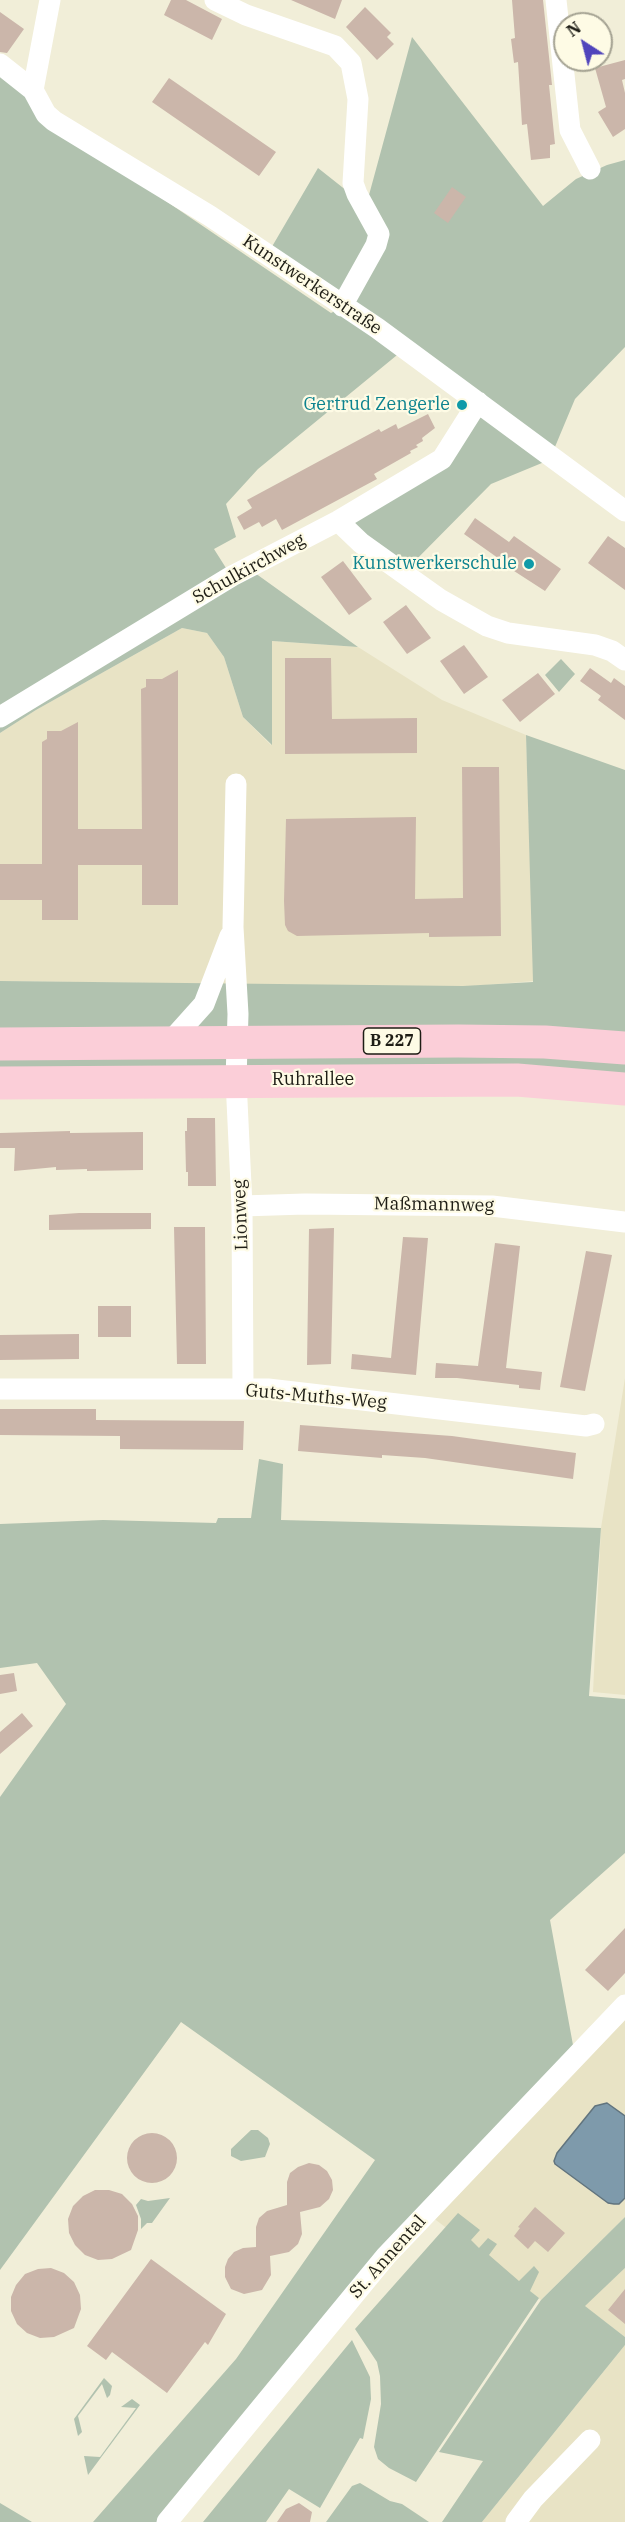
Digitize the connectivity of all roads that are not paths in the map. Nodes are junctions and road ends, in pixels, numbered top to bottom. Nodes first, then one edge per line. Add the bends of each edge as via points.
1 (50, 0) edge
2 (215, 0) edge
3 (556, 0) edge
4 (0, 64) edge
5 (33, 90) junction
6 (590, 169) dead end
7 (342, 306) junction
8 (478, 402) junction
9 (624, 508) edge
10 (338, 521) junction
11 (625, 660) edge
12 (0, 717) edge
13 (236, 784) dead end
14 (233, 927) junction
15 (238, 1042) junction
16 (169, 1043) junction
17 (0, 1044) edge
18 (625, 1048) edge
19 (236, 1080) junction
20 (0, 1083) edge
21 (625, 1089) edge
22 (242, 1206) junction
23 (625, 1222) edge
24 (0, 1389) edge
25 (243, 1389) junction
26 (594, 1424) dead end
27 (625, 2005) edge
28 (590, 2440) dead end
29 (167, 2522) edge
30 (516, 2522) edge

1 - 5 street
2 - 7 street via 335,46 351,63 358,99 353,183 379,234
3 - 6 street via 568,124
4 - 5 street, Kunstwerkerstraße
5 - 7 street, Kunstwerkerstraße via 54,121 210,216
7 - 8 street, Kunstwerkerstraße
8 - 9 street, Kunstwerkerstraße
8 - 10 street, Schulkirchweg via 442,459
10 - 11 street via 361,543 441,600 487,626 508,633 595,645
10 - 12 street, Schulkirchweg via 232,576
13 - 14 street
14 - 15 street
14 - 16 street via 204,1004
15 - 16 main road, B 227
15 - 18 main road, B 227 via 480,1041
15 - 19 street, Lionweg
16 - 17 main road, B 227
19 - 20 main road, Ruhrallee / B 227
19 - 21 main road, Ruhrallee / B 227 via 517,1080
19 - 22 street, Lionweg
22 - 23 street, Maßmannweg via 492,1206
22 - 25 street, Lionweg
24 - 25 street, Guts-Muths-Weg
25 - 26 street, Guts-Muths-Weg via 299,1391
27 - 29 street, St. Annental via 386,2256
28 - 30 street

